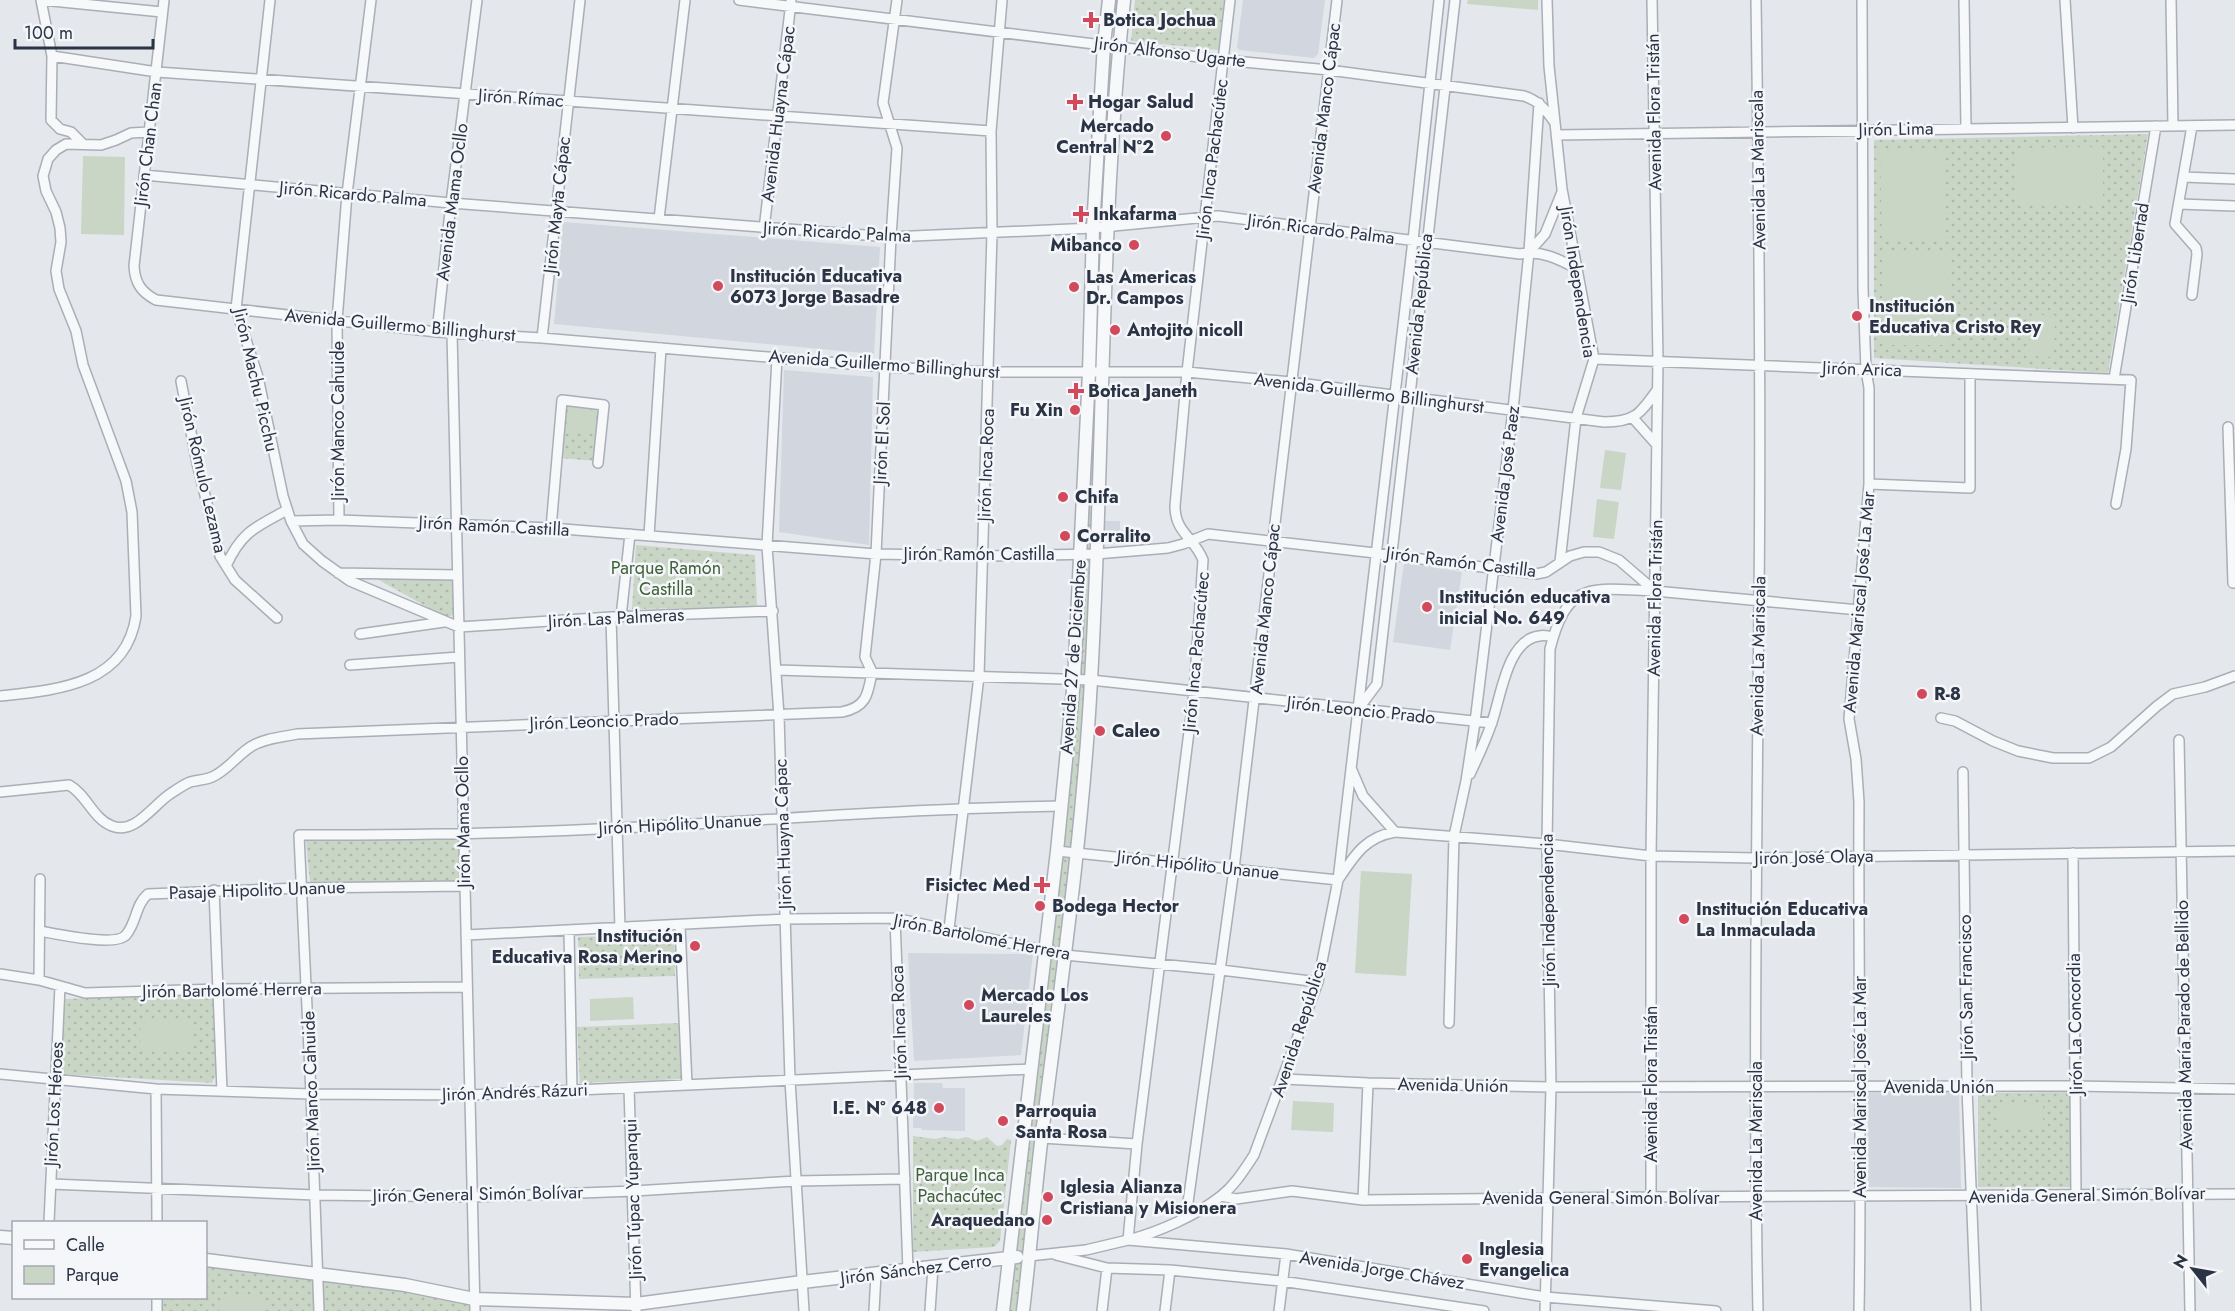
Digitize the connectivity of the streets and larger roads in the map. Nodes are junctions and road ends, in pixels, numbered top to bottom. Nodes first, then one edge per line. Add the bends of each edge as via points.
1 (41, 0) edge
2 (164, 0) edge
3 (270, 0) edge
4 (371, 0) edge
5 (477, 0) edge
6 (580, 0) edge
7 (685, 0) edge
8 (739, 0) edge
9 (897, 0) edge
10 (1002, 0) edge
11 (1109, 0) edge
12 (1124, 0) edge
13 (1230, 0) edge
14 (1337, 0) edge
15 (1439, 0) edge
16 (1455, 0) edge
17 (1547, 0) edge
18 (1652, 0) edge
19 (1756, 0) edge
20 (1862, 0) edge
21 (1964, 0) edge
22 (2066, 0) edge
23 (2171, 0) edge
24 (791, 3) edge
25 (162, 12) junction
26 (894, 19) junction
27 (998, 31) junction
28 (1104, 44) junction
29 (1119, 46) junction
30 (52, 56) junction
31 (1223, 60) junction
32 (1329, 70) junction
33 (157, 72) junction
34 (261, 79) junction
35 (1430, 83) junction
36 (1445, 85) junction
37 (360, 86) junction
38 (466, 94) junction
39 (569, 101) junction
40 (1539, 103) junction
41 (672, 108) junction
42 (777, 116) junction
43 (1555, 123) junction
44 (890, 124) junction
45 (2235, 125) edge
46 (2156, 126) junction
47 (2173, 126) junction
48 (2192, 126) junction
49 (1966, 128) junction
50 (2073, 128) junction
51 (1862, 130) junction
52 (991, 131) junction
53 (1758, 131) junction
54 (149, 132) junction
55 (1655, 132) junction
56 (1556, 135) junction
57 (83, 144) junction
58 (144, 175) junction
59 (2184, 177) junction
60 (2235, 179) edge
61 (250, 185) junction
62 (1562, 189) junction
63 (347, 194) junction
64 (451, 203) junction
65 (2179, 204) junction
66 (2235, 206) edge
67 (557, 210) junction
68 (1205, 216) junction
69 (659, 219) junction
70 (1108, 226) junction
71 (1093, 228) junction
72 (1310, 228) junction
73 (764, 229) junction
74 (992, 233) junction
75 (891, 237) junction
76 (1413, 240) junction
77 (1426, 242) junction
78 (1529, 252) junction
79 (1577, 268) junction
80 (139, 287) joint
81 (2192, 295) dead end
82 (236, 309) junction
83 (337, 321) junction
84 (437, 332) junction
85 (452, 333) junction
86 (542, 338) junction
87 (661, 348) junction
88 (777, 357) junction
89 (1594, 359) junction
90 (1658, 361) junction
91 (1760, 365) junction
92 (886, 367) junction
93 (1866, 370) junction
94 (988, 372) junction
95 (1187, 372) junction
96 (1095, 373) junction
97 (1970, 374) junction
98 (2114, 380) junction
99 (181, 381) dead end
100 (1291, 382) junction
101 (1657, 390) junction
102 (1394, 396) junction
103 (1409, 398) junction
104 (1513, 411) junction
105 (1576, 418) junction
106 (1634, 418) junction
107 (2229, 427) dead end
108 (1657, 445) junction
109 (598, 463) dead end
110 (1869, 484) junction
111 (2116, 504) dead end
112 (287, 510) junction
113 (291, 520) junction
114 (339, 520) junction
115 (456, 524) junction
116 (551, 528) junction
117 (630, 534) junction
118 (649, 536) junction
119 (1192, 541) junction
120 (1272, 542) junction
121 (767, 546) junction
122 (1376, 553) junction
123 (876, 554) junction
124 (1080, 554) junction
125 (1096, 554) junction
126 (1391, 555) junction
127 (983, 556) junction
128 (1560, 562) junction
129 (226, 566) junction
130 (1494, 570) junction
131 (338, 573) junction
132 (458, 575) junction
133 (2234, 583) edge
134 (1654, 591) junction
135 (1759, 601) junction
136 (1859, 610) junction
137 (773, 611) junction
138 (616, 617) junction
139 (277, 618) dead end
140 (446, 621) junction
141 (459, 627) junction
142 (360, 634) dead end
143 (1553, 637) junction
144 (459, 657) junction
145 (350, 665) dead end
146 (777, 670) junction
147 (872, 672) junction
148 (979, 676) junction
149 (2235, 676) edge
150 (1074, 680) junction
151 (1091, 680) junction
152 (1194, 692) junction
153 (0, 696) edge
154 (1255, 698) junction
155 (1358, 710) junction
156 (779, 716) junction
157 (1941, 718) dead end
158 (614, 720) junction
159 (1475, 722) junction
160 (1492, 723) junction
161 (461, 727) junction
162 (2179, 740) dead end
163 (1068, 755) junction
164 (1086, 756) junction
165 (1351, 768) junction
166 (1964, 772) dead end
167 (1466, 781) junction
168 (0, 792) edge
169 (1062, 806) junction
170 (963, 807) junction
171 (783, 818) junction
172 (617, 828) junction
173 (1395, 832) junction
174 (299, 835) joint
175 (464, 835) junction
176 (1454, 836) junction
177 (1547, 844) junction
178 (1058, 851) junction
179 (2235, 851) edge
180 (1077, 852) junction
181 (2181, 852) junction
182 (2073, 853) junction
183 (1965, 854) junction
184 (1651, 856) junction
185 (1859, 856) junction
186 (1756, 858) junction
187 (1173, 863) junction
188 (1234, 869) junction
189 (40, 879) dead end
190 (1338, 880) junction
191 (465, 886) junction
192 (301, 888) junction
193 (213, 890) junction
194 (895, 918) junction
195 (786, 919) junction
196 (680, 926) junction
197 (620, 929) junction
198 (949, 929) junction
199 (40, 931) junction
200 (569, 931) junction
201 (466, 935) junction
202 (1046, 951) junction
203 (1065, 955) junction
204 (1161, 964) junction
205 (1221, 970) junction
206 (0, 974) edge
207 (39, 980) junction
208 (1318, 982) junction
209 (60, 986) junction
210 (467, 987) junction
211 (307, 988) junction
212 (219, 989) junction
213 (1449, 1023) dead end
214 (1031, 1069) junction
215 (0, 1074) edge
216 (901, 1075) junction
217 (55, 1079) junction
218 (1284, 1079) junction
219 (790, 1080) junction
220 (1368, 1083) junction
221 (687, 1084) junction
222 (1755, 1086) junction
223 (2075, 1086) junction
224 (1551, 1087) junction
225 (1651, 1087) junction
226 (1858, 1087) junction
227 (629, 1088) junction
228 (1967, 1088) junction
229 (2186, 1088) junction
230 (156, 1089) junction
231 (2235, 1089) edge
232 (572, 1090) junction
233 (222, 1091) junction
234 (311, 1094) junction
235 (470, 1095) junction
236 (1042, 1138) junction
237 (1137, 1144) junction
238 (905, 1179) junction
239 (796, 1181) junction
240 (51, 1184) junction
241 (156, 1189) junction
242 (634, 1191) junction
243 (2188, 1194) junction
244 (2235, 1194) edge
245 (315, 1195) junction
246 (1861, 1195) junction
247 (1221, 1196) junction
248 (2076, 1196) junction
249 (472, 1197) junction
250 (1651, 1197) junction
251 (1755, 1197) junction
252 (1971, 1197) junction
253 (1548, 1198) junction
254 (1364, 1200) junction
255 (1186, 1217) junction
256 (49, 1221) edge
257 (157, 1221) edge
258 (1128, 1240) junction
259 (1048, 1254) junction
260 (1286, 1254) junction
261 (1029, 1256) junction
262 (1010, 1258) junction
263 (207, 1260) edge
264 (933, 1267) junction
265 (1107, 1268) junction
266 (908, 1270) junction
267 (1170, 1270) junction
268 (318, 1274) junction
269 (876, 1274) junction
270 (1281, 1281) junction
271 (802, 1282) junction
272 (1545, 1297) junction
273 (474, 1305) edge
274 (636, 1308) edge
275 (1436, 1308) edge
276 (319, 1311) edge
277 (804, 1311) edge
278 (874, 1311) edge
279 (930, 1311) edge
280 (1003, 1311) edge
281 (1023, 1311) edge
282 (1102, 1311) edge
283 (1165, 1311) edge
284 (1279, 1311) edge
285 (1484, 1311) edge
286 (1545, 1311) edge
287 (1716, 1311) edge
288 (1758, 1311) edge
289 (1859, 1311) edge
290 (1976, 1311) edge
291 (2190, 1311) edge

1 - 25 street
1 - 30 street
2 - 25 street, Jirón Chan Chan
3 - 34 street, Jirón Machu Picchu
4 - 37 street, Jirón Manco Cahuide
5 - 38 street, Avenida Mama Ocllo
6 - 39 street, Jirón Mayta Cápac
7 - 41 street
8 - 24 street, Jirón Alfonso Ugarte
9 - 26 street, Jirón El Sol
10 - 27 street, Jirón Inca Roca
11 - 28 street, Avenida 27 de Diciembre
12 - 29 street, Avenida 27 de Diciembre
13 - 31 street, Jirón Inca Pachacútec
14 - 32 street, Avenida Manco Cápac
15 - 35 street, Avenida República
16 - 36 street, Avenida República
17 - 43 street, Jirón Independencia
18 - 55 street, Avenida Flora Tristán
19 - 53 street, Avenida La Mariscala
20 - 51 street, Avenida Mariscal José La Mar
21 - 49 street
22 - 50 street
23 - 47 street
24 - 26 street, Jirón Alfonso Ugarte
24 - 42 street, Avenida Huayna Cápac
25 - 33 street, Jirón Chan Chan
26 - 27 street, Jirón Alfonso Ugarte
26 - 44 street, Jirón El Sol via 883,103
27 - 28 street, Jirón Alfonso Ugarte
27 - 52 street, Jirón Inca Roca
28 - 29 street, Jirón Alfonso Ugarte
28 - 71 street, Avenida 27 de Diciembre
29 - 31 street, Jirón Alfonso Ugarte
29 - 70 street, Avenida 27 de Diciembre
30 - 33 street, Jirón Rímac
30 - 57 street via 51,120
31 - 32 street, Jirón Alfonso Ugarte
31 - 68 street, Jirón Inca Pachacútec
32 - 35 street, Jirón Alfonso Ugarte
32 - 72 street, Avenida Manco Cápac
33 - 34 street, Jirón Rímac
33 - 54 street, Jirón Chan Chan
34 - 37 street, Jirón Rímac
34 - 61 street, Jirón Machu Picchu
35 - 36 street, Jirón Alfonso Ugarte
35 - 76 street, Avenida República
36 - 40 street, Jirón Alfonso Ugarte via 1524,96
36 - 77 street, Avenida República
37 - 38 street, Jirón Rímac
37 - 63 street, Jirón Manco Cahuide
38 - 39 street, Jirón Rímac
38 - 64 street, Avenida Mama Ocllo
39 - 41 street, Jirón Rímac
39 - 67 street, Jirón Mayta Cápac
40 - 43 street
40 - 78 street, Avenida José Paez
41 - 42 street, Jirón Rímac
41 - 69 street
42 - 44 street, Jirón Rímac
42 - 73 street, Avenida Huayna Cápac
43 - 56 street, Jirón Independencia
44 - 52 street, Jirón Rímac
44 - 75 street, Jirón El Sol via 897,148
45 - 48 street, Jirón Lima
46 - 47 street, Jirón Lima
46 - 50 street, Jirón Lima
46 - 98 street, Jirón Libertad
47 - 48 street, Jirón Lima
48 - 59 street
49 - 50 street, Jirón Lima
49 - 51 street, Jirón Lima
51 - 53 street, Jirón Lima
51 - 93 street, Avenida Mariscal José La Mar
52 - 74 street, Jirón Inca Roca
53 - 55 street, Jirón Lima
53 - 91 street, Avenida La Mariscala
54 - 57 street via 131,133 101,145
54 - 58 street, Jirón Chan Chan
55 - 56 street, Jirón Lima
55 - 90 street, Avenida Flora Tristán
56 - 62 street, Jirón Independencia
57 - 153 street via 66,144 56,150 48,159 43,176 60,228 56,271 59,289 126,481 132,512 133,633 109,668 84,680
58 - 61 street, Jirón Ricardo Palma
58 - 80 street, Jirón Chan Chan via 134,266
59 - 60 street
59 - 65 street
61 - 63 street, Jirón Ricardo Palma
61 - 82 street, Jirón Machu Picchu
62 - 78 street via 1545,234
62 - 79 street, Jirón Independencia
63 - 64 street, Jirón Ricardo Palma
63 - 83 street, Jirón Manco Cahuide
64 - 67 street, Jirón Ricardo Palma
64 - 84 street, Avenida Mama Ocllo
65 - 66 street
65 - 81 street via 2176,227 2197,254
67 - 69 street, Jirón Ricardo Palma
67 - 86 street, Jirón Mayta Cápac
68 - 70 street, Jirón Ricardo Palma
68 - 72 street, Jirón Ricardo Palma
68 - 95 street, Jirón Inca Pachacútec
69 - 73 street, Jirón Ricardo Palma
70 - 71 street, Jirón Ricardo Palma
70 - 96 street, Avenida 27 de Diciembre
71 - 74 street, Jirón Ricardo Palma
71 - 96 street, Avenida 27 de Diciembre
72 - 76 street, Jirón Ricardo Palma
72 - 100 street, Avenida Manco Cápac
73 - 75 street, Jirón Ricardo Palma
74 - 75 street, Jirón Ricardo Palma
74 - 94 street, Jirón Inca Roca
75 - 92 street, Jirón El Sol
76 - 77 street, Jirón Ricardo Palma
76 - 102 street, Avenida República
77 - 78 street, Jirón Ricardo Palma
77 - 103 street, Avenida República
78 - 79 street, Jirón Ricardo Palma
78 - 104 street, Avenida José Paez
79 - 89 street, Jirón Independencia
80 - 82 street, Avenida Guillermo Billinghurst via 156,300
82 - 83 street, Avenida Guillermo Billinghurst
82 - 112 street, Jirón Machu Picchu via 258,377
83 - 84 street, Avenida Guillermo Billinghurst
83 - 114 street, Jirón Manco Cahuide
84 - 85 street, Avenida Guillermo Billinghurst
85 - 86 street, Avenida Guillermo Billinghurst
85 - 115 street, Jirón Mama Ocllo
86 - 87 street, Avenida Guillermo Billinghurst
87 - 88 street, Avenida Guillermo Billinghurst
87 - 118 street
88 - 92 street, Avenida Guillermo Billinghurst
88 - 121 street, Jirón Huayna Cápac
89 - 90 street, Jirón Arica
89 - 105 street, Jirón Independencia
90 - 91 street, Jirón Arica
90 - 101 street, Avenida Flora Tristán
91 - 93 street, Jirón Arica
91 - 135 street, Avenida La Mariscala
92 - 94 street, Avenida Guillermo Billinghurst
92 - 123 street, Jirón El Sol
93 - 97 street, Jirón Arica
93 - 110 street, Avenida Mariscal José La Mar
94 - 96 street, Avenida Guillermo Billinghurst
94 - 127 street, Jirón Inca Roca
95 - 96 street, Avenida Guillermo Billinghurst
95 - 100 street, Avenida Guillermo Billinghurst
95 - 119 street, Jirón Inca Pachacútec via 1175,512 1178,526
96 - 124 street, Avenida 27 de Diciembre
96 - 125 street, Avenida 27 de Diciembre
97 - 98 street, Jirón Arica
97 - 110 street via 1970,488
98 - 111 street, Jirón Arica via 2131,380 2126,448
99 - 129 street, Jirón Rómulo Lezama via 210,519
100 - 102 street, Avenida Guillermo Billinghurst
100 - 120 street, Avenida Manco Cápac
101 - 106 street
101 - 108 street, Avenida Flora Tristán
102 - 103 street, Avenida Guillermo Billinghurst
102 - 122 street, Avenida República
103 - 104 street, Avenida Guillermo Billinghurst
103 - 126 street, Avenida República
104 - 105 street, Avenida Guillermo Billinghurst
104 - 130 street, Avenida José Paez
105 - 106 street, Avenida Guillermo Billinghurst via 1619,422
105 - 128 street, Jirón Independencia
106 - 108 street
107 - 133 street
108 - 134 street, Avenida Flora Tristán
109 - 116 street via 604,405 562,400
110 - 136 street, Avenida Mariscal José La Mar
112 - 113 street, Jirón Machu Picchu
112 - 129 street via 248,531
113 - 114 street, Jirón Ramón Castilla
113 - 131 street, Jirón Machu Picchu via 303,544
114 - 115 street, Jirón Ramón Castilla
115 - 116 street, Jirón Ramón Castilla
115 - 132 street, Jirón Mama Ocllo
116 - 117 street, Jirón Ramón Castilla
117 - 118 street, Jirón Ramón Castilla
117 - 138 street
118 - 121 street, Jirón Ramón Castilla
119 - 120 street, Jirón Ramón Castilla via 1208,534
119 - 125 street, Jirón Ramón Castilla via 1168,548
119 - 152 street, Jirón Inca Pachacútec via 1204,570
120 - 122 street, Jirón Ramón Castilla
120 - 154 street, Avenida Manco Cápac
121 - 123 street, Jirón Ramón Castilla
121 - 137 street, Jirón Huayna Cápac
122 - 126 street, Jirón Ramón Castilla
122 - 155 street, Avenida República
123 - 127 street, Jirón Ramón Castilla
123 - 147 street, Jirón El Sol via 865,657
124 - 125 street, Jirón Ramón Castilla
124 - 127 street, Jirón Ramón Castilla
124 - 150 street, Avenida 27 de Diciembre
125 - 151 street, Avenida 27 de Diciembre
126 - 130 street, Jirón Ramón Castilla
126 - 155 street, Avenida República via 1377,684
127 - 148 street, Jirón Inca Roca
128 - 130 street, Jirón Ramón Castilla via 1536,574
128 - 134 street, Jirón Ramón Castilla via 1584,552 1610,555
129 - 139 street, Jirón Rómulo Lezama via 235,580
130 - 159 street, Avenida José Paez
131 - 132 street
131 - 140 street, Jirón Machu Picchu
132 - 141 street, Jirón Mama Ocllo
134 - 135 street
134 - 143 street, Jirón Independencia via 1583,592 1564,612
134 - 184 street, Avenida Flora Tristán
135 - 136 street
135 - 186 street, Avenida La Mariscala
136 - 185 street, Avenida Mariscal José La Mar via 1849,707 1857,771
137 - 138 street, Jirón Las Palmeras
137 - 146 street, Jirón Huayna Cápac
138 - 141 street, Jirón Las Palmeras
138 - 158 street
140 - 141 street, Jirón Machu Picchu
140 - 142 street
141 - 144 street, Jirón Mama Ocllo
143 - 160 street via 1540,635 1521,645 1509,662
143 - 177 street, Jirón Independencia via 1549,661
144 - 145 street
144 - 161 street, Jirón Mama Ocllo
146 - 147 street, Jirón Leoncio Prado
146 - 156 street, Jirón Huayna Cápac
147 - 148 street, Jirón Leoncio Prado
147 - 156 street, Jirón Leoncio Prado via 864,701 851,710
148 - 150 street, Jirón Leoncio Prado
148 - 170 street, Jirón Inca Roca
149 - 157 street via 2173,694 2111,747 2088,758 2052,758 2018,751 1955,720
150 - 151 street, Jirón Leoncio Prado
150 - 163 street, Avenida 27 de Diciembre
151 - 152 street, Jirón Leoncio Prado
151 - 164 street, Avenida 27 de Diciembre
152 - 154 street, Jirón Leoncio Prado
152 - 187 street, Jirón Inca Pachacútec
154 - 155 street, Jirón Leoncio Prado
154 - 188 street, Avenida Manco Cápac
155 - 159 street, Jirón Leoncio Prado
155 - 165 street, Avenida República
156 - 158 street, Jirón Leoncio Prado
156 - 171 street, Jirón Huayna Cápac
158 - 161 street, Jirón Leoncio Prado
158 - 172 street
159 - 160 street, Jirón Leoncio Prado
159 - 167 street, Avenida José Paez
160 - 167 street
161 - 168 street, Jirón Leoncio Prado via 310,734 265,741 213,777 189,782 132,825 120,828 100,818 78,790 69,785
161 - 175 street, Jirón Mama Ocllo
162 - 181 street, Avenida María Parado de Bellido
163 - 164 street
163 - 169 street, Avenida 27 de Diciembre
164 - 180 street, Avenida 27 de Diciembre
165 - 173 street via 1363,796
165 - 190 street, Avenida República
166 - 183 street, Jirón San Francisco
167 - 176 street, Avenida José Paez
169 - 170 street, Jirón Hipólito Unanue
169 - 178 street, Avenida 27 de Diciembre
170 - 171 street, Jirón Hipólito Unanue
170 - 198 street, Jirón Inca Roca
171 - 172 street, Jirón Hipólito Unanue
171 - 195 street, Jirón Huayna Cápac
172 - 175 street, Jirón Hipólito Unanue
172 - 197 street
173 - 176 street, Jirón José Olaya
173 - 190 street, Jirón José Olaya via 1380,834 1363,846
174 - 175 street, Jirón Hipólito Unanue
174 - 192 street, Jirón Manco Cahuide
175 - 191 street, Jirón Mama Ocllo
176 - 177 street, Jirón José Olaya
176 - 213 street, Avenida José Paez
177 - 184 street, Jirón José Olaya
177 - 224 street, Jirón Independencia
178 - 180 street, Jirón Hipólito Unanue
178 - 202 street, Avenida 27 de Diciembre
179 - 181 street, Jirón José Olaya
180 - 187 street, Jirón Hipólito Unanue
180 - 203 street, Avenida 27 de Diciembre
181 - 182 street, Jirón José Olaya
181 - 229 street, Avenida María Parado de Bellido
182 - 183 street, Jirón José Olaya
182 - 223 street, Jirón La Concordia
183 - 185 street, Jirón José Olaya
183 - 228 street, Jirón San Francisco
184 - 186 street, Jirón José Olaya
184 - 225 street, Avenida Flora Tristán
185 - 186 street, Jirón José Olaya
185 - 226 street, Avenida Mariscal José La Mar
186 - 222 street, Avenida La Mariscala
187 - 188 street, Jirón Hipólito Unanue
187 - 204 street, Jirón Inca Pachacútec
188 - 190 street, Jirón Hipólito Unanue
188 - 205 street, Avenida Manco Cápac
189 - 199 street
190 - 208 street, Avenida República
191 - 192 street, Pasaje Hipolito Unanue
191 - 201 street, Jirón Mama Ocllo
192 - 193 street, Pasaje Hipolito Unanue
192 - 211 street, Jirón Manco Cahuide
193 - 199 street, Pasaje Hipolito Unanue via 148,894 128,934 116,940
193 - 212 street
194 - 195 street, Jirón Bartolomé Herrera
194 - 198 street, Jirón Bartolomé Herrera
194 - 216 street, Jirón Inca Roca
195 - 196 street, Jirón Bartolomé Herrera
195 - 219 street, Jirón Huayna Cápac
196 - 197 street, Jirón Bartolomé Herrera
196 - 221 street
197 - 200 street, Jirón Bartolomé Herrera
198 - 202 street, Jirón Bartolomé Herrera
199 - 207 street
200 - 201 street, Jirón Bartolomé Herrera
200 - 232 street
201 - 210 street, Jirón Mama Ocllo
202 - 203 street, Jirón Bartolomé Herrera
202 - 214 street, Avenida 27 de Diciembre
203 - 204 street, Jirón Bartolomé Herrera
203 - 236 street, Avenida 27 de Diciembre
204 - 205 street, Jirón Bartolomé Herrera
204 - 237 street, Jirón Inca Pachacútec
205 - 208 street, Jirón Bartolomé Herrera
205 - 255 street, Avenida Manco Cápac
206 - 207 street, Jirón Bartolomé Herrera
207 - 209 street, Jirón Bartolomé Herrera
208 - 218 street, Avenida República
209 - 212 street, Jirón Bartolomé Herrera via 85,993
209 - 217 street, Jirón Los Héroes
210 - 211 street, Jirón Bartolomé Herrera
210 - 235 street, Jirón Mama Ocllo
211 - 212 street, Jirón Bartolomé Herrera
211 - 234 street, Jirón Manco Cahuide
212 - 233 street
214 - 216 street, Jirón Andrés Rázuri
214 - 262 street, Avenida 27 de Diciembre
215 - 217 street, Jirón Andrés Rázuri
216 - 219 street, Jirón Andrés Rázuri
216 - 238 street, Jirón Inca Roca
217 - 230 street, Jirón Andrés Rázuri
217 - 240 street, Jirón Los Héroes
218 - 220 street, Avenida Unión
218 - 247 street, Avenida República via 1254,1155
219 - 221 street, Jirón Andrés Rázuri
219 - 239 street, Jirón Huayna Cápac
220 - 224 street, Avenida Unión
220 - 254 street
221 - 227 street, Jirón Andrés Rázuri
222 - 225 street, Avenida Unión
222 - 226 street, Avenida Unión
222 - 251 street, Avenida La Mariscala
223 - 228 street, Avenida Unión
223 - 229 street, Avenida Unión
223 - 248 street, Jirón La Concordia
224 - 225 street, Avenida Unión
224 - 253 street, Jirón Independencia
225 - 250 street, Avenida Flora Tristán
226 - 228 street, Avenida Unión
226 - 246 street, Avenida Mariscal José La Mar
227 - 232 street, Jirón Andrés Rázuri
227 - 242 street, Jirón Túpac Yupanqui
228 - 252 street, Jirón San Francisco
229 - 231 street, Avenida Unión
229 - 243 street, Avenida María Parado de Bellido
230 - 233 street, Jirón Andrés Rázuri
230 - 241 street
232 - 235 street, Jirón Andrés Rázuri
233 - 234 street, Jirón Andrés Rázuri
234 - 235 street, Jirón Andrés Rázuri
234 - 245 street, Jirón Manco Cahuide
235 - 249 street, Jirón Mama Ocllo
236 - 237 street
236 - 261 street, Avenida 27 de Diciembre
237 - 258 street, Jirón Inca Pachacútec
238 - 239 street, Jirón General Simón Bolívar
238 - 266 street, Jirón Inca Roca
239 - 242 street, Jirón General Simón Bolívar
239 - 271 street, Jirón Huayna Cápac
240 - 241 street, Jirón General Simón Bolívar
240 - 256 street, Jirón Los Héroes
241 - 245 street, Jirón General Simón Bolívar
241 - 257 street
242 - 249 street, Jirón General Simón Bolívar
242 - 274 street, Jirón Túpac Yupanqui
243 - 244 street, Avenida General Simón Bolívar
243 - 248 street, Avenida General Simón Bolívar
243 - 291 street, Avenida María Parado de Bellido
245 - 249 street, Jirón General Simón Bolívar
245 - 268 street, Jirón Manco Cahuide
246 - 251 street, Avenida General Simón Bolívar
246 - 252 street, Avenida General Simón Bolívar
246 - 289 street, Avenida Mariscal José La Mar
247 - 254 street, Avenida General Simón Bolívar via 1236,1199 1292,1191
247 - 255 street, Avenida República
248 - 252 street, Avenida General Simón Bolívar
249 - 273 street, Jirón Mama Ocllo
250 - 251 street, Avenida General Simón Bolívar
250 - 253 street, Avenida General Simón Bolívar
251 - 288 street, Avenida La Mariscala
252 - 290 street, Jirón San Francisco
253 - 254 street, Avenida General Simón Bolívar
253 - 272 street, Jirón Independencia
255 - 258 street, Avenida República
258 - 259 street, Avenida Jorge Chávez
258 - 260 street, Avenida Jorge Chávez
259 - 261 street, Avenida Jorge Chávez
259 - 265 street, Avenida Jorge Chávez
260 - 270 street
260 - 272 street, Avenida Jorge Chávez
261 - 262 street, Jirón Sánchez Cerro
261 - 281 street, Avenida 27 de Diciembre
262 - 264 street, Jirón Sánchez Cerro
262 - 280 street, Avenida 27 de Diciembre
263 - 268 street, Jirón Sánchez Cerro
264 - 266 street, Jirón Sánchez Cerro
264 - 279 street
265 - 267 street, Avenida Jorge Chávez
265 - 282 street
266 - 269 street, Jirón Sánchez Cerro
267 - 270 street, Avenida Jorge Chávez
267 - 283 street
268 - 273 street, Jirón Sánchez Cerro via 405,1286
268 - 276 street, Jirón Manco Cahuide
269 - 271 street, Jirón Sánchez Cerro
269 - 278 street
270 - 275 street, Avenida Jorge Chávez
270 - 284 street
271 - 274 street, Jirón Sánchez Cerro
271 - 277 street, Jirón Huayna Cápac
272 - 286 street, Jirón Independencia
272 - 287 street, Avenida Jorge Chávez
273 - 274 street, Jirón Sánchez Cerro
275 - 285 street, Avenida Jorge Chávez

